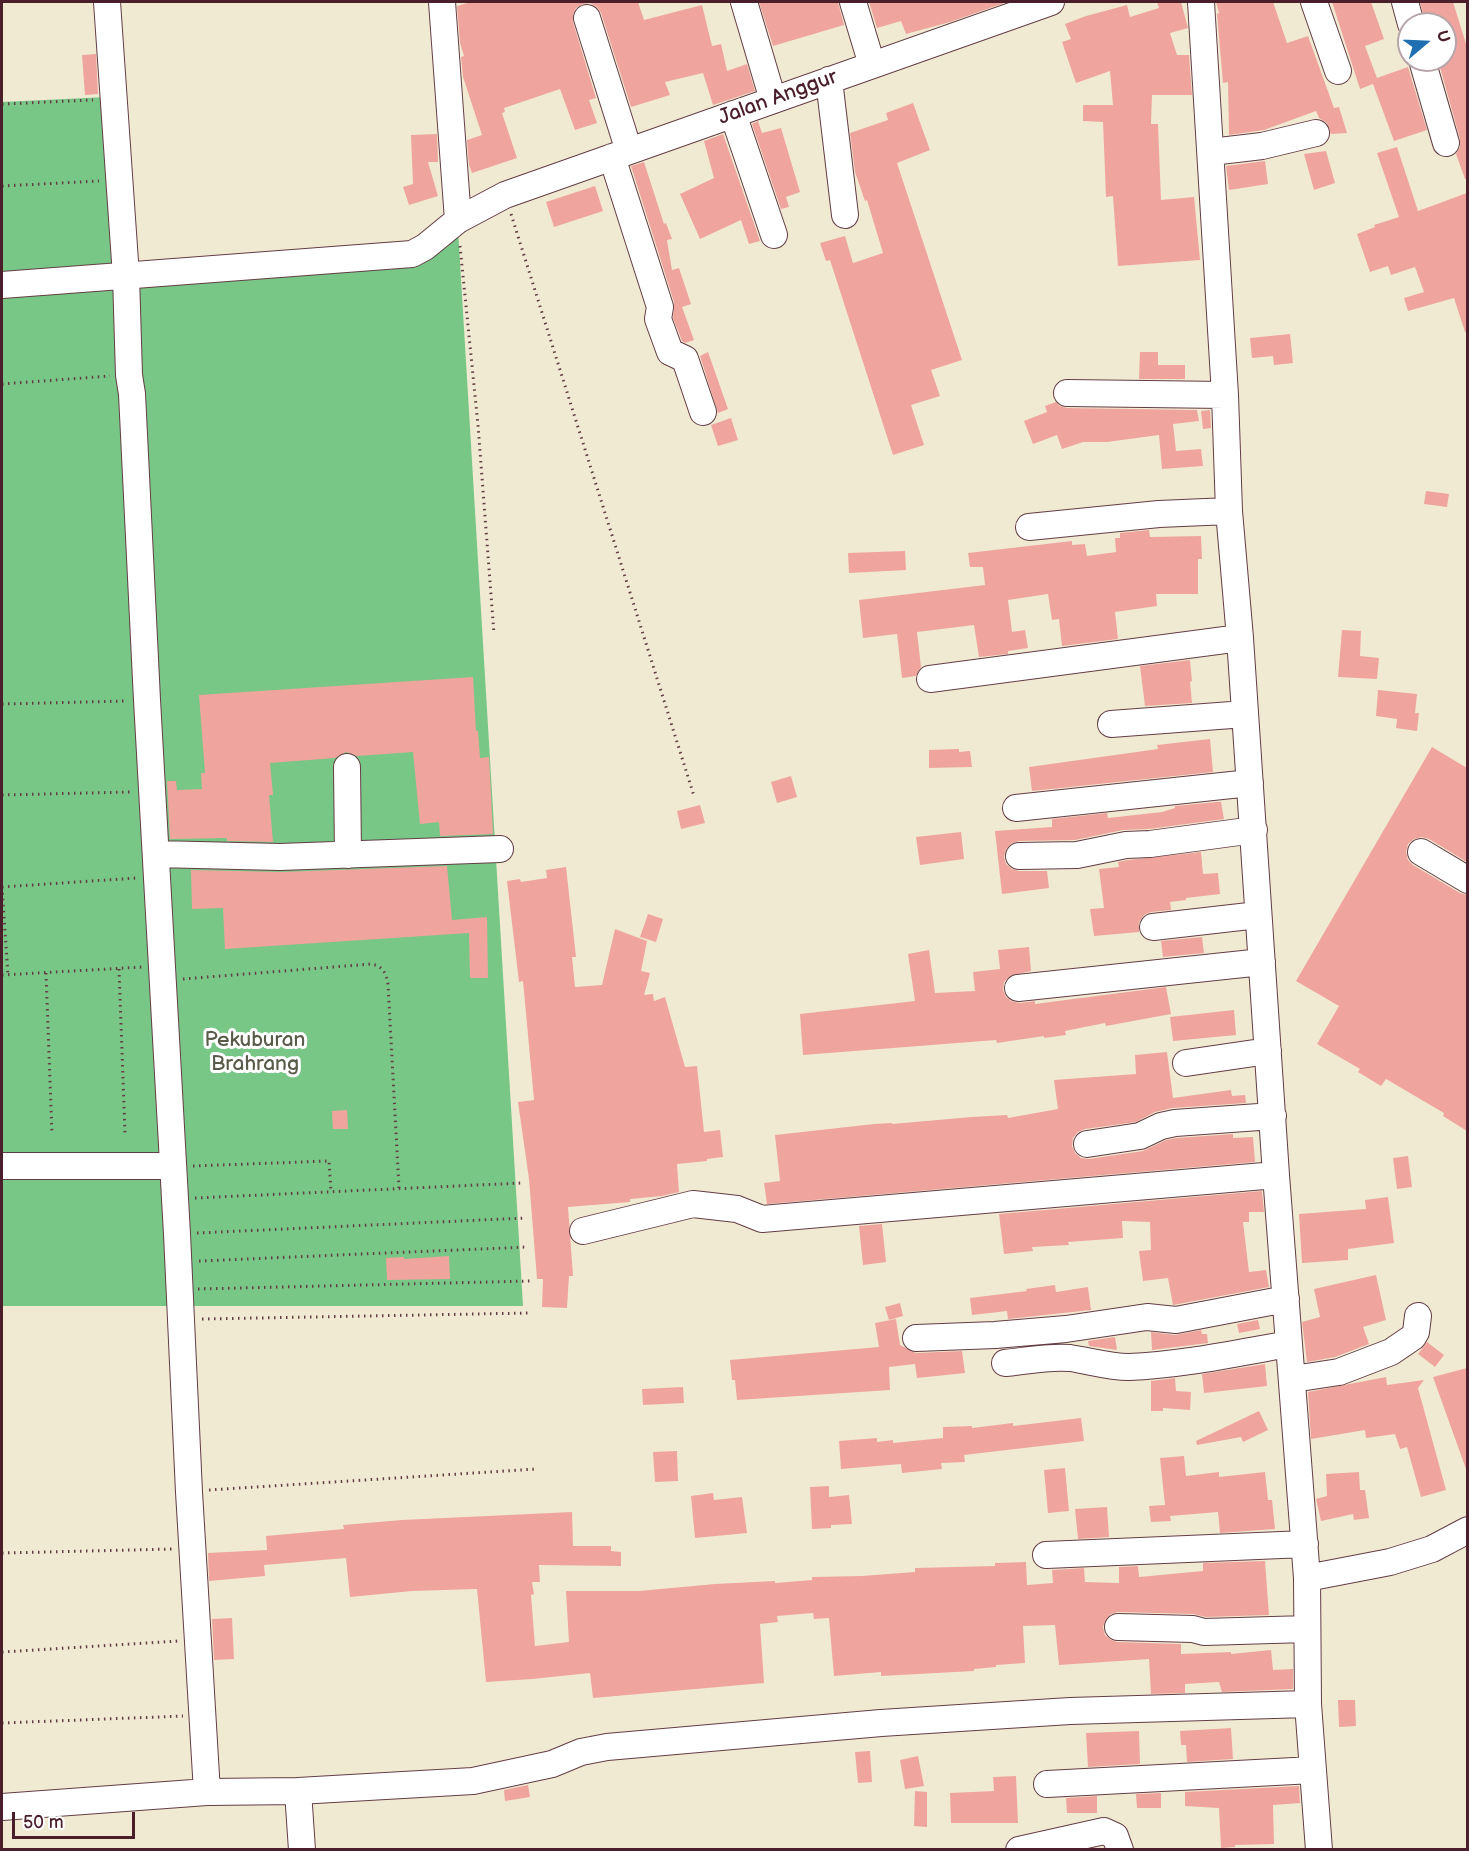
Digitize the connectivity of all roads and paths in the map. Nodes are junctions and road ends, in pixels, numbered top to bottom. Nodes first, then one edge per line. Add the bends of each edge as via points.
1 (107, 2) edge
2 (442, 2) edge
3 (744, 2) edge
4 (853, 2) edge
5 (1051, 2) edge
6 (1201, 2) edge
7 (1314, 2) edge
8 (587, 18) dead end
9 (872, 65) junction
10 (1338, 71) dead end
11 (1425, 72) edge
12 (829, 80) junction
13 (114, 99) junction
14 (773, 100) junction
15 (2, 104) edge
16 (733, 114) junction
17 (1316, 133) dead end
18 (1446, 143) dead end
19 (1210, 152) junction
20 (620, 154) junction
21 (119, 180) junction
22 (2, 186) edge
23 (505, 195) junction
24 (845, 215) dead end
25 (458, 220) junction
26 (774, 235) dead end
27 (126, 276) junction
28 (2, 285) edge
29 (129, 375) junction
30 (2, 384) edge
31 (1067, 393) dead end
32 (1226, 396) junction
33 (703, 412) dead end
34 (1229, 511) junction
35 (1029, 527) dead end
36 (494, 634) dead end
37 (1240, 638) junction
38 (930, 679) dead end
39 (147, 700) junction
40 (2, 704) edge
41 (1245, 714) junction
42 (1111, 724) dead end
43 (347, 767) dead end
44 (1250, 783) junction
45 (152, 791) junction
46 (2, 795) edge
47 (694, 796) dead end
48 (1016, 808) dead end
49 (1254, 830) junction
50 (500, 849) dead end
51 (1421, 852) dead end
52 (348, 855) junction
53 (1019, 856) dead end
54 (157, 866) junction
55 (1467, 880) edge
56 (2, 887) edge
57 (1258, 915) junction
58 (1153, 927) dead end
59 (1262, 962) junction
60 (119, 969) junction
61 (46, 973) junction
62 (162, 973) junction
63 (2, 975) edge
64 (8, 975) junction
65 (1018, 988) dead end
66 (1268, 1051) junction
67 (1186, 1063) dead end
68 (1273, 1116) junction
69 (125, 1133) dead end
70 (52, 1134) dead end
71 (1087, 1144) dead end
72 (2, 1166) edge
73 (173, 1166) junction
74 (1276, 1174) junction
75 (522, 1183) dead end
76 (399, 1188) junction
77 (331, 1191) junction
78 (175, 1199) junction
79 (525, 1218) dead end
80 (583, 1231) dead end
81 (177, 1234) junction
82 (527, 1247) dead end
83 (179, 1262) junction
84 (530, 1281) dead end
85 (180, 1289) junction
86 (1286, 1299) junction
87 (530, 1313) dead end
88 (1418, 1316) dead end
89 (181, 1319) junction
90 (916, 1338) dead end
91 (1289, 1344) junction
92 (1005, 1363) dead end
93 (1293, 1379) junction
94 (536, 1469) dead end
95 (189, 1492) junction
96 (1467, 1530) edge
97 (1305, 1544) junction
98 (193, 1548) junction
99 (2, 1553) edge
100 (1046, 1556) dead end
101 (1307, 1578) junction
102 (1118, 1627) dead end
103 (1307, 1629) junction
104 (198, 1640) junction
105 (2, 1652) edge
106 (1308, 1704) junction
107 (202, 1715) junction
108 (2, 1723) edge
109 (1313, 1770) junction
110 (1047, 1784) dead end
111 (298, 1791) junction
112 (207, 1792) junction
113 (2, 1807) edge
114 (302, 1850) edge
115 (1019, 1850) edge
116 (1120, 1850) edge
117 (1319, 1850) edge

1 - 13 street
2 - 25 street
3 - 14 street
4 - 9 street
5 - 9 street, Jalan Anggur
6 - 19 street
7 - 10 street
8 - 20 street
9 - 12 street, Jalan Anggur
11 - 18 street
12 - 14 street, Jalan Anggur
12 - 24 street
13 - 15 path
13 - 21 street
14 - 16 street, Jalan Anggur
16 - 20 street, Jalan Anggur
16 - 26 street
17 - 19 street via 1262,146
19 - 32 street
20 - 23 street, Jalan Anggur
20 - 33 street via 660,307 658,319 670,352 685,359
21 - 22 path
21 - 27 street
23 - 25 street, Jalan Anggur
23 - 47 path
25 - 27 street, Jalan Anggur via 412,254
25 - 36 path
27 - 28 street, Jalan Anggur
27 - 29 street
29 - 30 path
29 - 39 street
31 - 32 street
32 - 34 street
34 - 35 street
34 - 37 street
37 - 38 street
37 - 41 street
39 - 40 path
39 - 45 street
41 - 42 street
41 - 44 street
43 - 52 street
44 - 48 street
44 - 49 street
45 - 46 path
45 - 54 street
49 - 53 street via 1126,845 1077,855
49 - 57 street
50 - 52 street
51 - 55 street
52 - 54 street
54 - 56 path
54 - 62 street
56 - 64 path
57 - 58 street
57 - 59 street
59 - 65 street
59 - 66 street
60 - 61 path
60 - 62 path
60 - 69 path
61 - 64 path
61 - 70 path
62 - 73 street
62 - 76 path via 371,964 382,969 388,984
63 - 64 path
66 - 67 street
66 - 68 street
68 - 71 street via 1175,1123 1140,1137
68 - 74 street
72 - 73 street
73 - 77 path via 329,1161
73 - 78 street
74 - 80 street via 762,1219 737,1209 693,1204
74 - 86 street
75 - 76 path
76 - 77 path
77 - 78 path
78 - 81 street
79 - 81 path
81 - 83 street
82 - 83 path
83 - 85 street
84 - 85 path
85 - 89 street
86 - 90 street via 1176,1320 1147,1317 1066,1329
86 - 91 street
87 - 89 path
88 - 93 street via 1413,1337 1391,1352 1339,1372
89 - 95 street
91 - 92 street via 1148,1366 1111,1366 1068,1358
91 - 93 street
93 - 97 street
94 - 95 path
95 - 98 street
96 - 101 street via 1432,1549 1390,1562
97 - 100 street
97 - 101 street
98 - 99 path
98 - 104 street
101 - 103 street
102 - 103 street via 1203,1632
103 - 106 street
104 - 105 path
104 - 107 street
106 - 109 street
106 - 111 street via 1070,1711 646,1743 581,1752 552,1764 473,1780
107 - 108 path
107 - 112 street
109 - 110 street
109 - 117 street
111 - 112 street
111 - 114 street
112 - 113 street
115 - 116 street via 1104,1831 1115,1836

